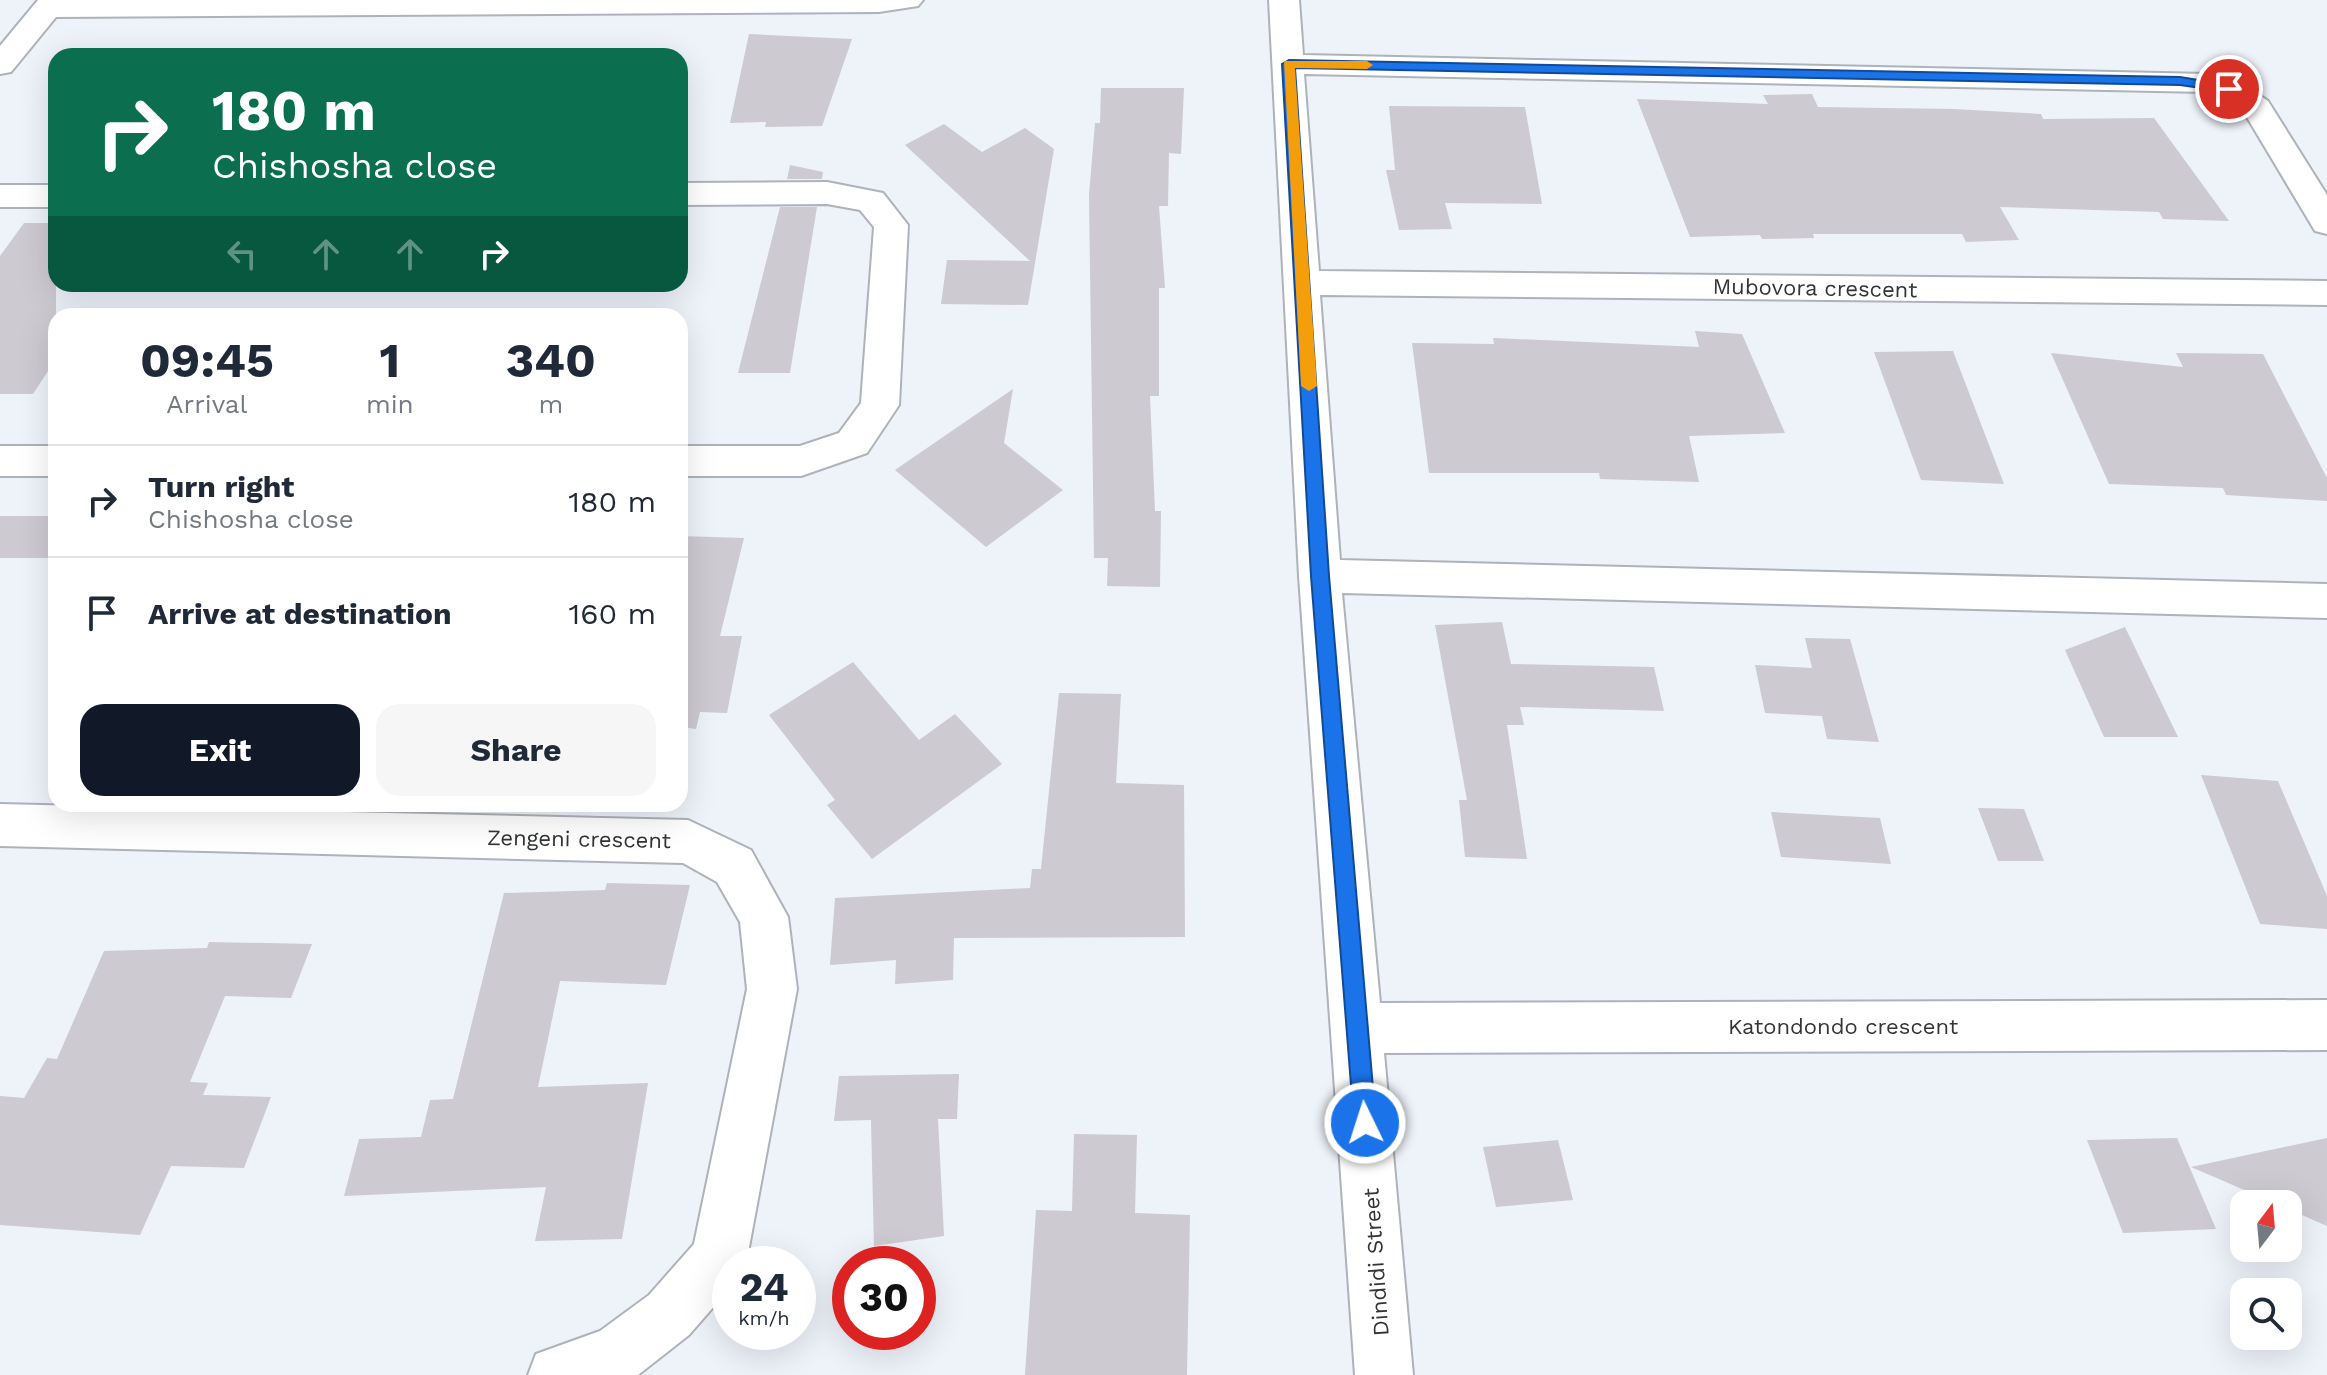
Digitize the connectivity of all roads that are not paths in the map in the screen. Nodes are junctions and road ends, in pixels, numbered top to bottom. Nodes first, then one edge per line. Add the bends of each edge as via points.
1 (908, 0) edge
2 (1284, 0) edge
3 (51, 4) edge
4 (1289, 64) junction
5 (0, 65) edge
6 (688, 194) edge
7 (0, 196) edge
8 (48, 196) edge
9 (2327, 223) edge
10 (1303, 283) junction
11 (2327, 293) edge
12 (0, 461) edge
13 (48, 461) edge
14 (688, 461) edge
15 (1320, 576) junction
16 (2327, 601) edge
17 (0, 825) edge
18 (2327, 1025) edge
19 (1358, 1028) junction
20 (557, 1375) edge
21 (1384, 1375) edge

1 - 3 street
2 - 4 street, Dindidi Street
3 - 5 street
4 - 9 street via 2208,83 2229,89 2257,108
4 - 10 street, Dindidi Street
6 - 14 street via 827,193 871,201 891,225 880,405 853,443 801,461
7 - 8 street
10 - 11 street, Mubovora crescent
10 - 15 street, Dindidi Street
12 - 13 street
15 - 16 street
15 - 19 street, Dindidi Street
17 - 20 street, Zengeni crescent via 688,842 734,866 764,917 772,989 719,1258 669,1315 617,1355
18 - 19 street, Katondondo crescent
19 - 21 street, Dindidi Street

